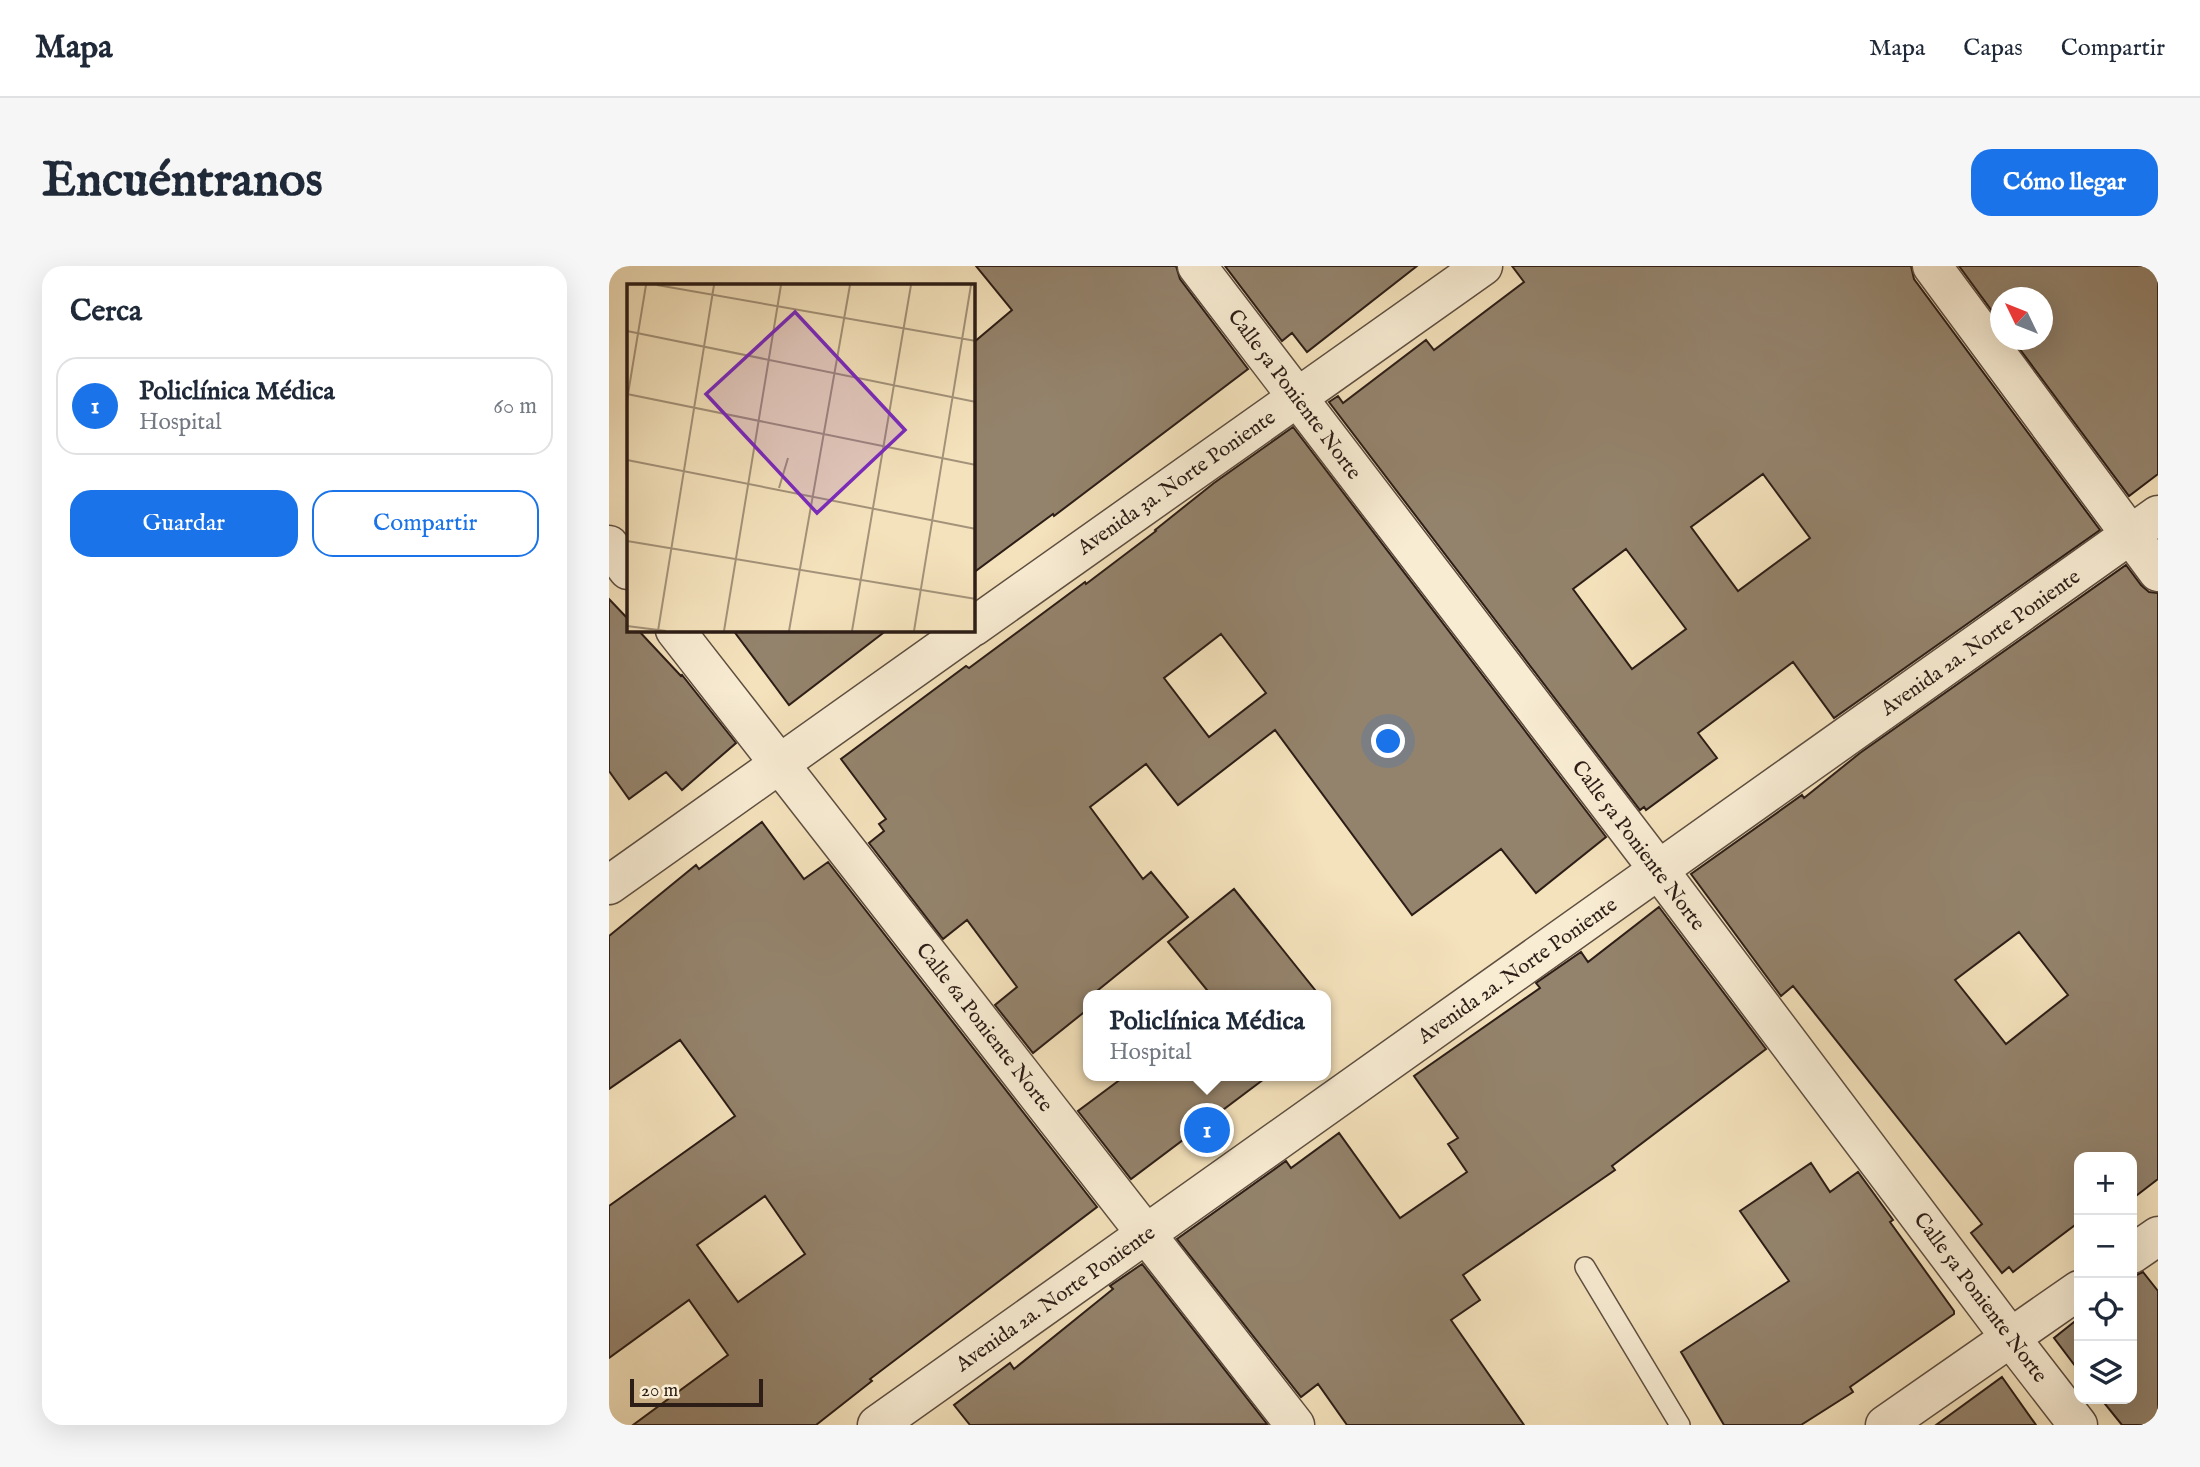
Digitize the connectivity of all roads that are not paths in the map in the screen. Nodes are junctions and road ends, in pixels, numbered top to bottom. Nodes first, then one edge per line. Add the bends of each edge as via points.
1 (1198, 266) edge
2 (1483, 266) edge
3 (1932, 266) edge
4 (1296, 397) junction
5 (2144, 525) edge
6 (609, 545) edge
7 (627, 569) edge
8 (2158, 572) edge
9 (975, 626) edge
10 (677, 632) edge
11 (965, 632) edge
12 (780, 764) junction
13 (1658, 869) junction
14 (609, 886) edge
15 (1146, 1234) junction
16 (2158, 1236) edge
17 (2137, 1251) edge
18 (1585, 1267) dead end
19 (2074, 1293) edge
20 (2010, 1338) junction
21 (877, 1425) edge
22 (1295, 1425) edge
23 (1680, 1425) edge
24 (1885, 1425) edge
25 (2078, 1425) edge

1 - 4 street, Calle 5a Poniente Norte
2 - 4 street, Avenida 3a. Norte Poniente
3 - 5 street
4 - 9 street, Avenida 3a. Norte Poniente
4 - 13 street, Calle 5a Poniente Norte
5 - 8 street
5 - 13 street, Avenida 2a. Norte Poniente
6 - 7 street
10 - 12 street, Calle 6a Poniente Norte
11 - 12 street
12 - 14 street
12 - 15 street, Calle 6a Poniente Norte
13 - 15 street, Avenida 2a. Norte Poniente
13 - 20 street, Calle 5a Poniente Norte
15 - 21 street, Avenida 2a. Norte Poniente
15 - 22 street, Calle 6a Poniente Norte
16 - 17 street
18 - 23 lane
19 - 20 street
20 - 24 street
20 - 25 street, Calle 5a Poniente Norte

